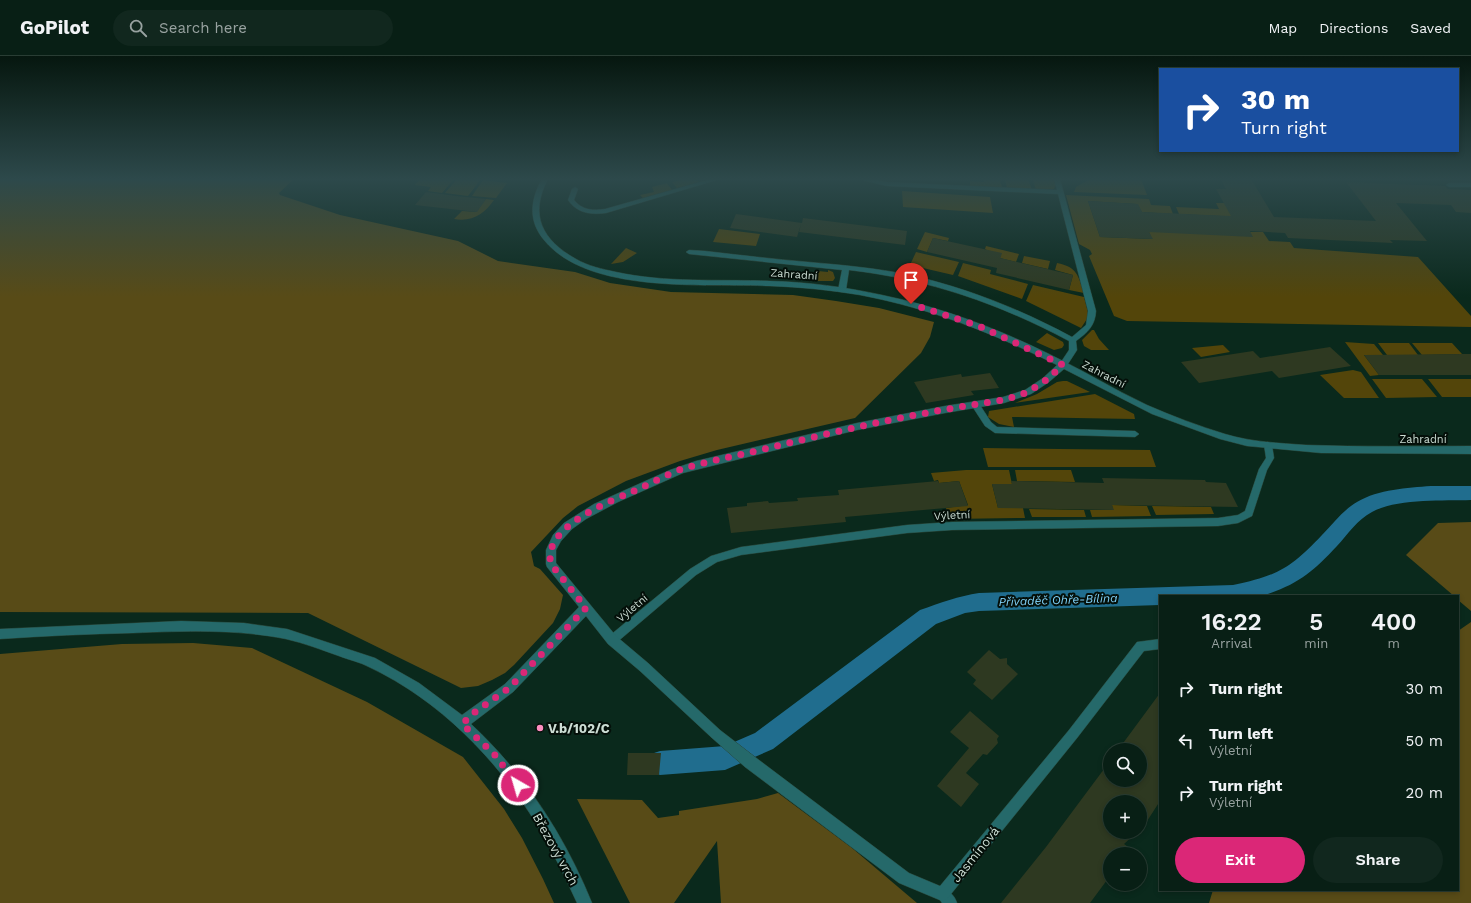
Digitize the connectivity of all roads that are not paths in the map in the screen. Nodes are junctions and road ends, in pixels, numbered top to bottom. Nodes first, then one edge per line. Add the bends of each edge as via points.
1 (536, 219) edge
2 (1068, 219) edge
3 (690, 252) dead end
4 (846, 268) junction
5 (842, 290) junction
6 (1072, 340) junction
7 (1063, 365) junction
8 (975, 404) junction
9 (1134, 434) dead end
10 (1268, 445) junction
11 (1471, 450) edge
12 (586, 608) junction
13 (0, 634) edge
14 (612, 640) junction
15 (1159, 644) edge
16 (462, 724) junction
17 (947, 898) edge
18 (585, 903) edge

1 - 5 street, Zahradní via 539,231 559,252 573,261 622,276 650,281 792,284
2 - 6 lane via 1092,311 1092,321 1088,328
3 - 4 lane
4 - 5 lane
4 - 6 lane via 946,286 1028,317
5 - 7 street, Zahradní via 900,301 939,312 979,326
6 - 7 lane via 1074,350
7 - 8 street via 1028,392 1004,400
7 - 10 street, Zahradní via 1154,411 1226,438
8 - 9 lane via 995,430
8 - 12 street via 833,432 684,469 601,506 576,520 563,531 551,547 549,556 551,564
10 - 11 street, Zahradní via 1373,450
10 - 14 lane, Výletní via 1270,458 1263,469 1249,513 1245,517 1218,522 907,529 741,551 714,559 693,572
12 - 14 street, Jasmínová
12 - 16 street via 509,688
13 - 16 street, Březový vrch via 200,625 287,634 372,663 405,681
14 - 17 street, Jasmínová via 750,762 904,878
15 - 17 street, Jasmínová via 1141,646
16 - 18 street, Březový vrch via 494,754 526,795 553,838

